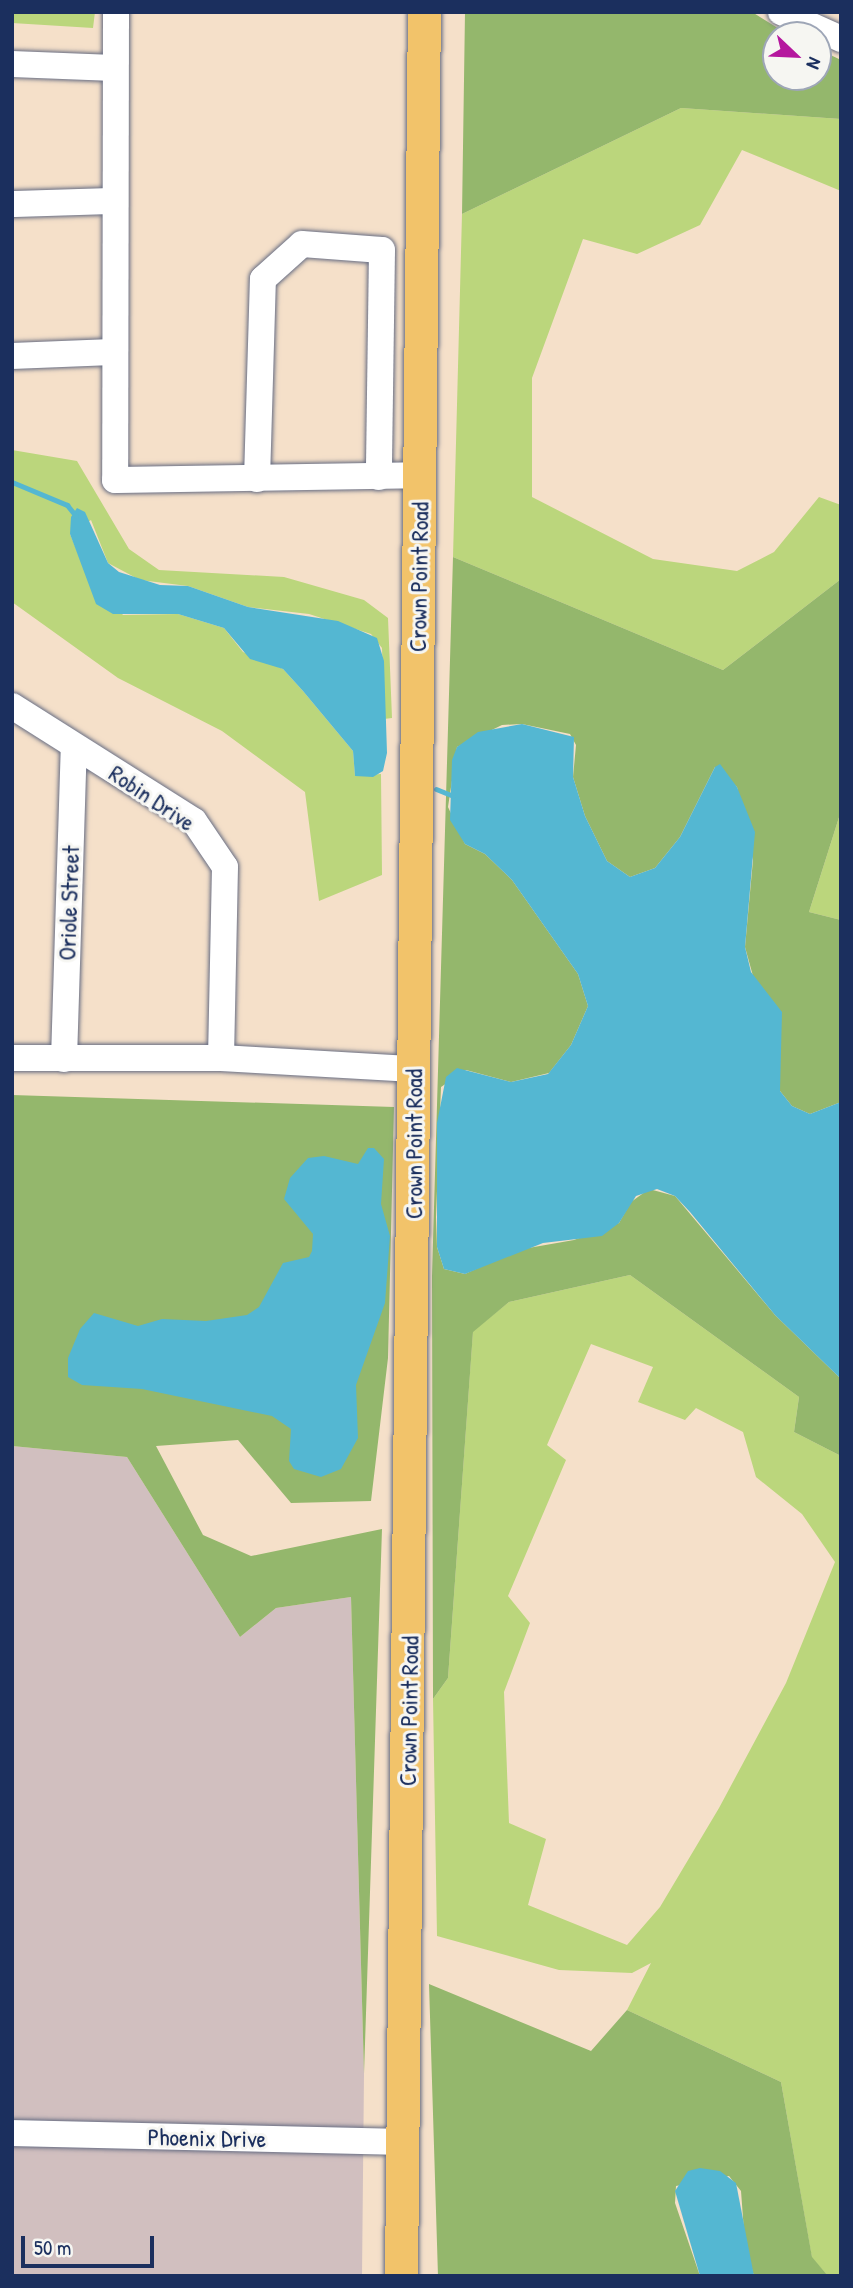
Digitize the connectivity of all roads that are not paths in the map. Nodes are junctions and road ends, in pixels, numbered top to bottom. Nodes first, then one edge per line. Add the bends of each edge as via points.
1 (116, 12) edge
2 (425, 12) edge
3 (780, 12) edge
4 (841, 39) edge
5 (12, 64) edge
6 (114, 68) junction
7 (114, 201) junction
8 (12, 204) edge
9 (113, 352) junction
10 (12, 356) edge
11 (420, 475) junction
12 (379, 477) junction
13 (257, 479) junction
14 (12, 706) edge
15 (74, 747) junction
16 (12, 1058) edge
17 (221, 1058) junction
18 (64, 1059) junction
19 (414, 1069) junction
20 (12, 2133) edge
21 (402, 2142) junction
22 (401, 2276) edge

1 - 6 street
2 - 11 main road, Crown Point Road
3 - 4 street
5 - 6 street
6 - 7 street
7 - 8 street
7 - 9 street
9 - 10 street
9 - 13 street via 115,480
11 - 12 street
11 - 19 main road, Crown Point Road
12 - 13 street
12 - 13 street via 382,250 302,244 263,279
14 - 15 street, Robin Drive
15 - 17 street, Robin Drive via 194,821 225,867
15 - 18 street, Oriole Street
16 - 18 street
17 - 18 street
17 - 19 street
19 - 21 main road, Crown Point Road
20 - 21 street, Phoenix Drive
21 - 22 main road, Crown Point Road

